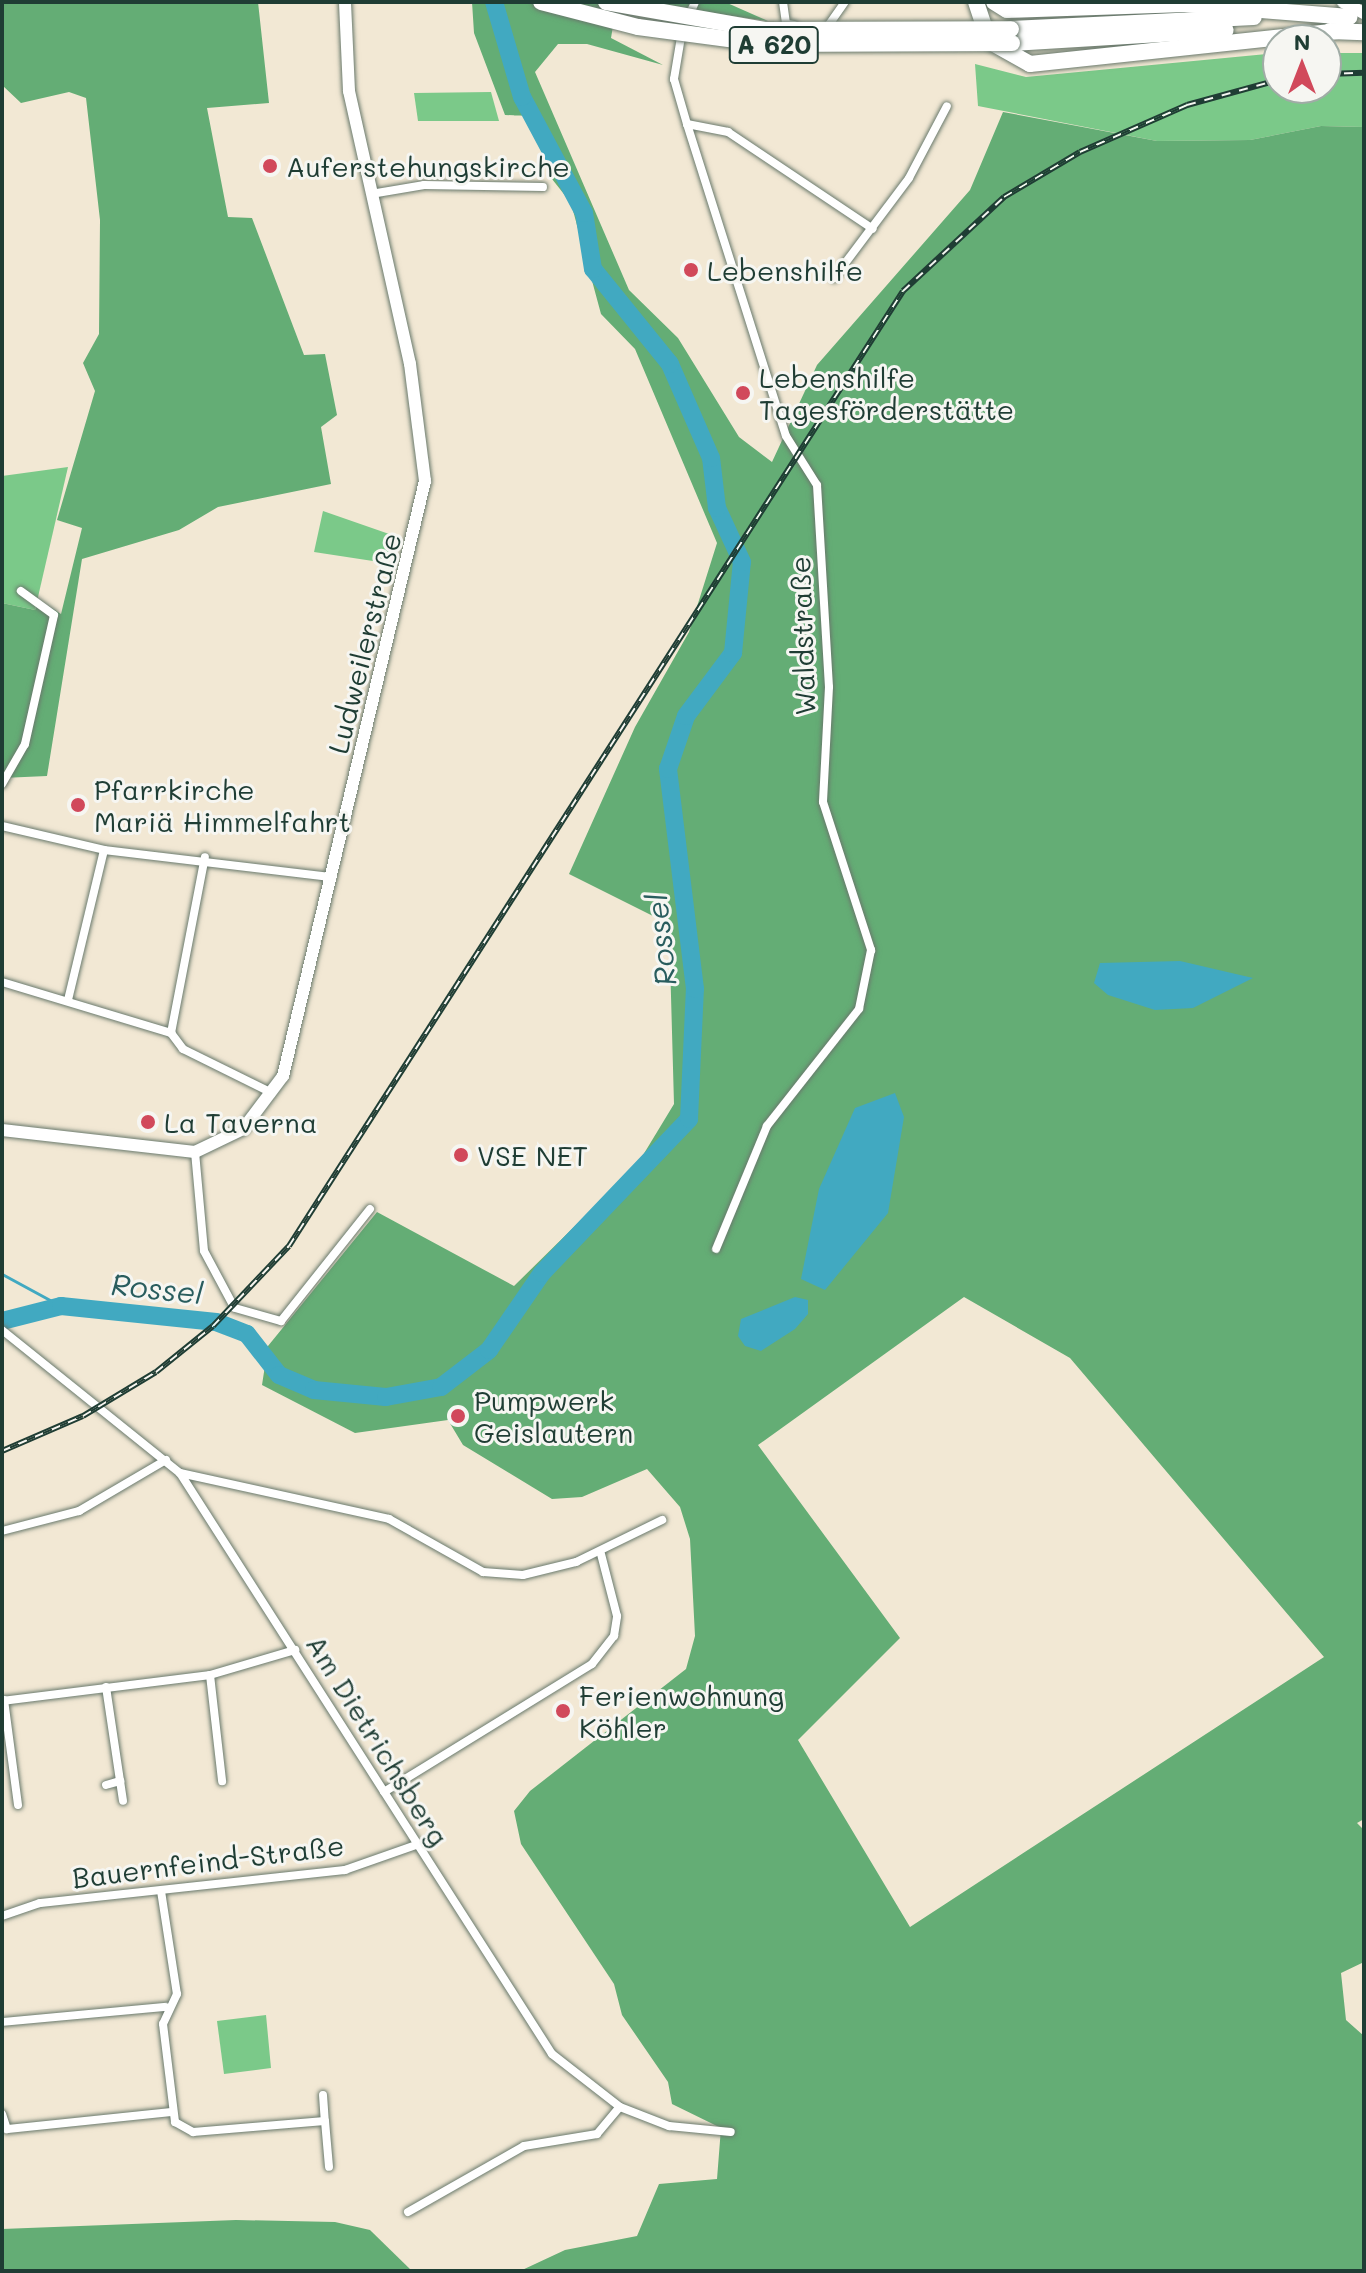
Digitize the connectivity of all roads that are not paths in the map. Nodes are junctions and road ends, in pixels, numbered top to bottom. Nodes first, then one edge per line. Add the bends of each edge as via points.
1 (345, 2) edge
2 (541, 2) edge
3 (606, 2) edge
4 (695, 2) edge
5 (783, 2) edge
6 (845, 2) edge
7 (976, 2) edge
8 (994, 2) edge
9 (1352, 16) edge
10 (1364, 32) edge
11 (1011, 36) junction
12 (947, 106) dead end
13 (687, 124) junction
14 (543, 187) dead end
15 (371, 194) junction
16 (873, 229) junction
17 (834, 278) dead end
18 (21, 591) dead end
19 (2, 784) edge
20 (2, 826) edge
21 (104, 850) junction
22 (205, 857) junction
23 (332, 877) junction
24 (2, 982) edge
25 (68, 1000) junction
26 (171, 1033) junction
27 (273, 1093) junction
28 (2, 1130) edge
29 (195, 1152) junction
30 (370, 1209) dead end
31 (716, 1249) dead end
32 (3, 1331) edge
33 (166, 1460) junction
34 (180, 1473) junction
35 (662, 1520) dead end
36 (2, 1531) edge
37 (601, 1554) junction
38 (295, 1650) junction
39 (210, 1675) junction
40 (106, 1687) junction
41 (3, 1701) edge
42 (120, 1781) junction
43 (222, 1781) dead end
44 (106, 1785) dead end
45 (384, 1792) junction
46 (123, 1801) dead end
47 (18, 1805) dead end
48 (419, 1844) junction
49 (161, 1891) junction
50 (2, 1916) edge
51 (165, 2007) junction
52 (2, 2022) edge
53 (323, 2095) dead end
54 (620, 2107) junction
55 (172, 2112) junction
56 (2, 2114) edge
57 (325, 2121) junction
58 (731, 2132) dead end
59 (329, 2167) dead end
60 (408, 2212) dead end

1 - 15 main road, Ludweilerstraße via 344,58
2 - 11 highway, A 620, bridge via 638,27 766,44
3 - 11 highway, A 620, bridge via 765,30
4 - 13 street, Waldstraße via 674,57
5 - 6 street via 786,24 832,26
7 - 9 highway, A 620 via 989,41 1030,64
8 - 9 highway via 1007,10 1185,4
9 - 10 highway, A 620
9 - 11 highway, A 620
12 - 16 street
13 - 16 street via 728,132
13 - 31 street, Waldstraße via 786,436 817,485 829,687 823,802 871,950 859,1009 767,1126
14 - 15 street via 424,185
15 - 23 main road, Ludweilerstraße via 416,394 425,481
16 - 17 street
18 - 19 street via 54,615 25,744
20 - 21 street
21 - 22 street
21 - 25 street
22 - 23 street
22 - 26 street
23 - 27 main road, Ludweilerstraße via 293,1043
24 - 25 street
25 - 26 street
26 - 27 street via 183,1049
27 - 29 main road, Ludweilerstraße via 243,1129
28 - 29 main road
29 - 30 street via 204,1251 234,1307 281,1321
32 - 33 street, Am Dietrichsberg
33 - 34 street, Am Dietrichsberg
33 - 36 street via 79,1511
34 - 37 street via 389,1519 483,1572 523,1575
34 - 38 street, Am Dietrichsberg
35 - 37 street
37 - 45 street via 617,1616 614,1636 592,1664
38 - 39 street
38 - 45 street, Am Dietrichsberg
39 - 40 street
39 - 43 street
40 - 41 street
40 - 42 street
41 - 47 street
42 - 44 street
42 - 46 street
45 - 48 street, Am Dietrichsberg
48 - 49 street, Bauernfeind-Straße via 345,1870
48 - 54 street, Am Dietrichsberg via 552,2054
49 - 50 street, Bauernfeind-Straße via 40,1903
49 - 51 street via 177,1994
51 - 52 street
51 - 55 street
53 - 57 street
54 - 58 street, Am Dietrichsberg via 669,2126
54 - 60 street via 597,2134 524,2146
55 - 56 street via 6,2125
55 - 57 street via 175,2122 193,2132
57 - 59 street

